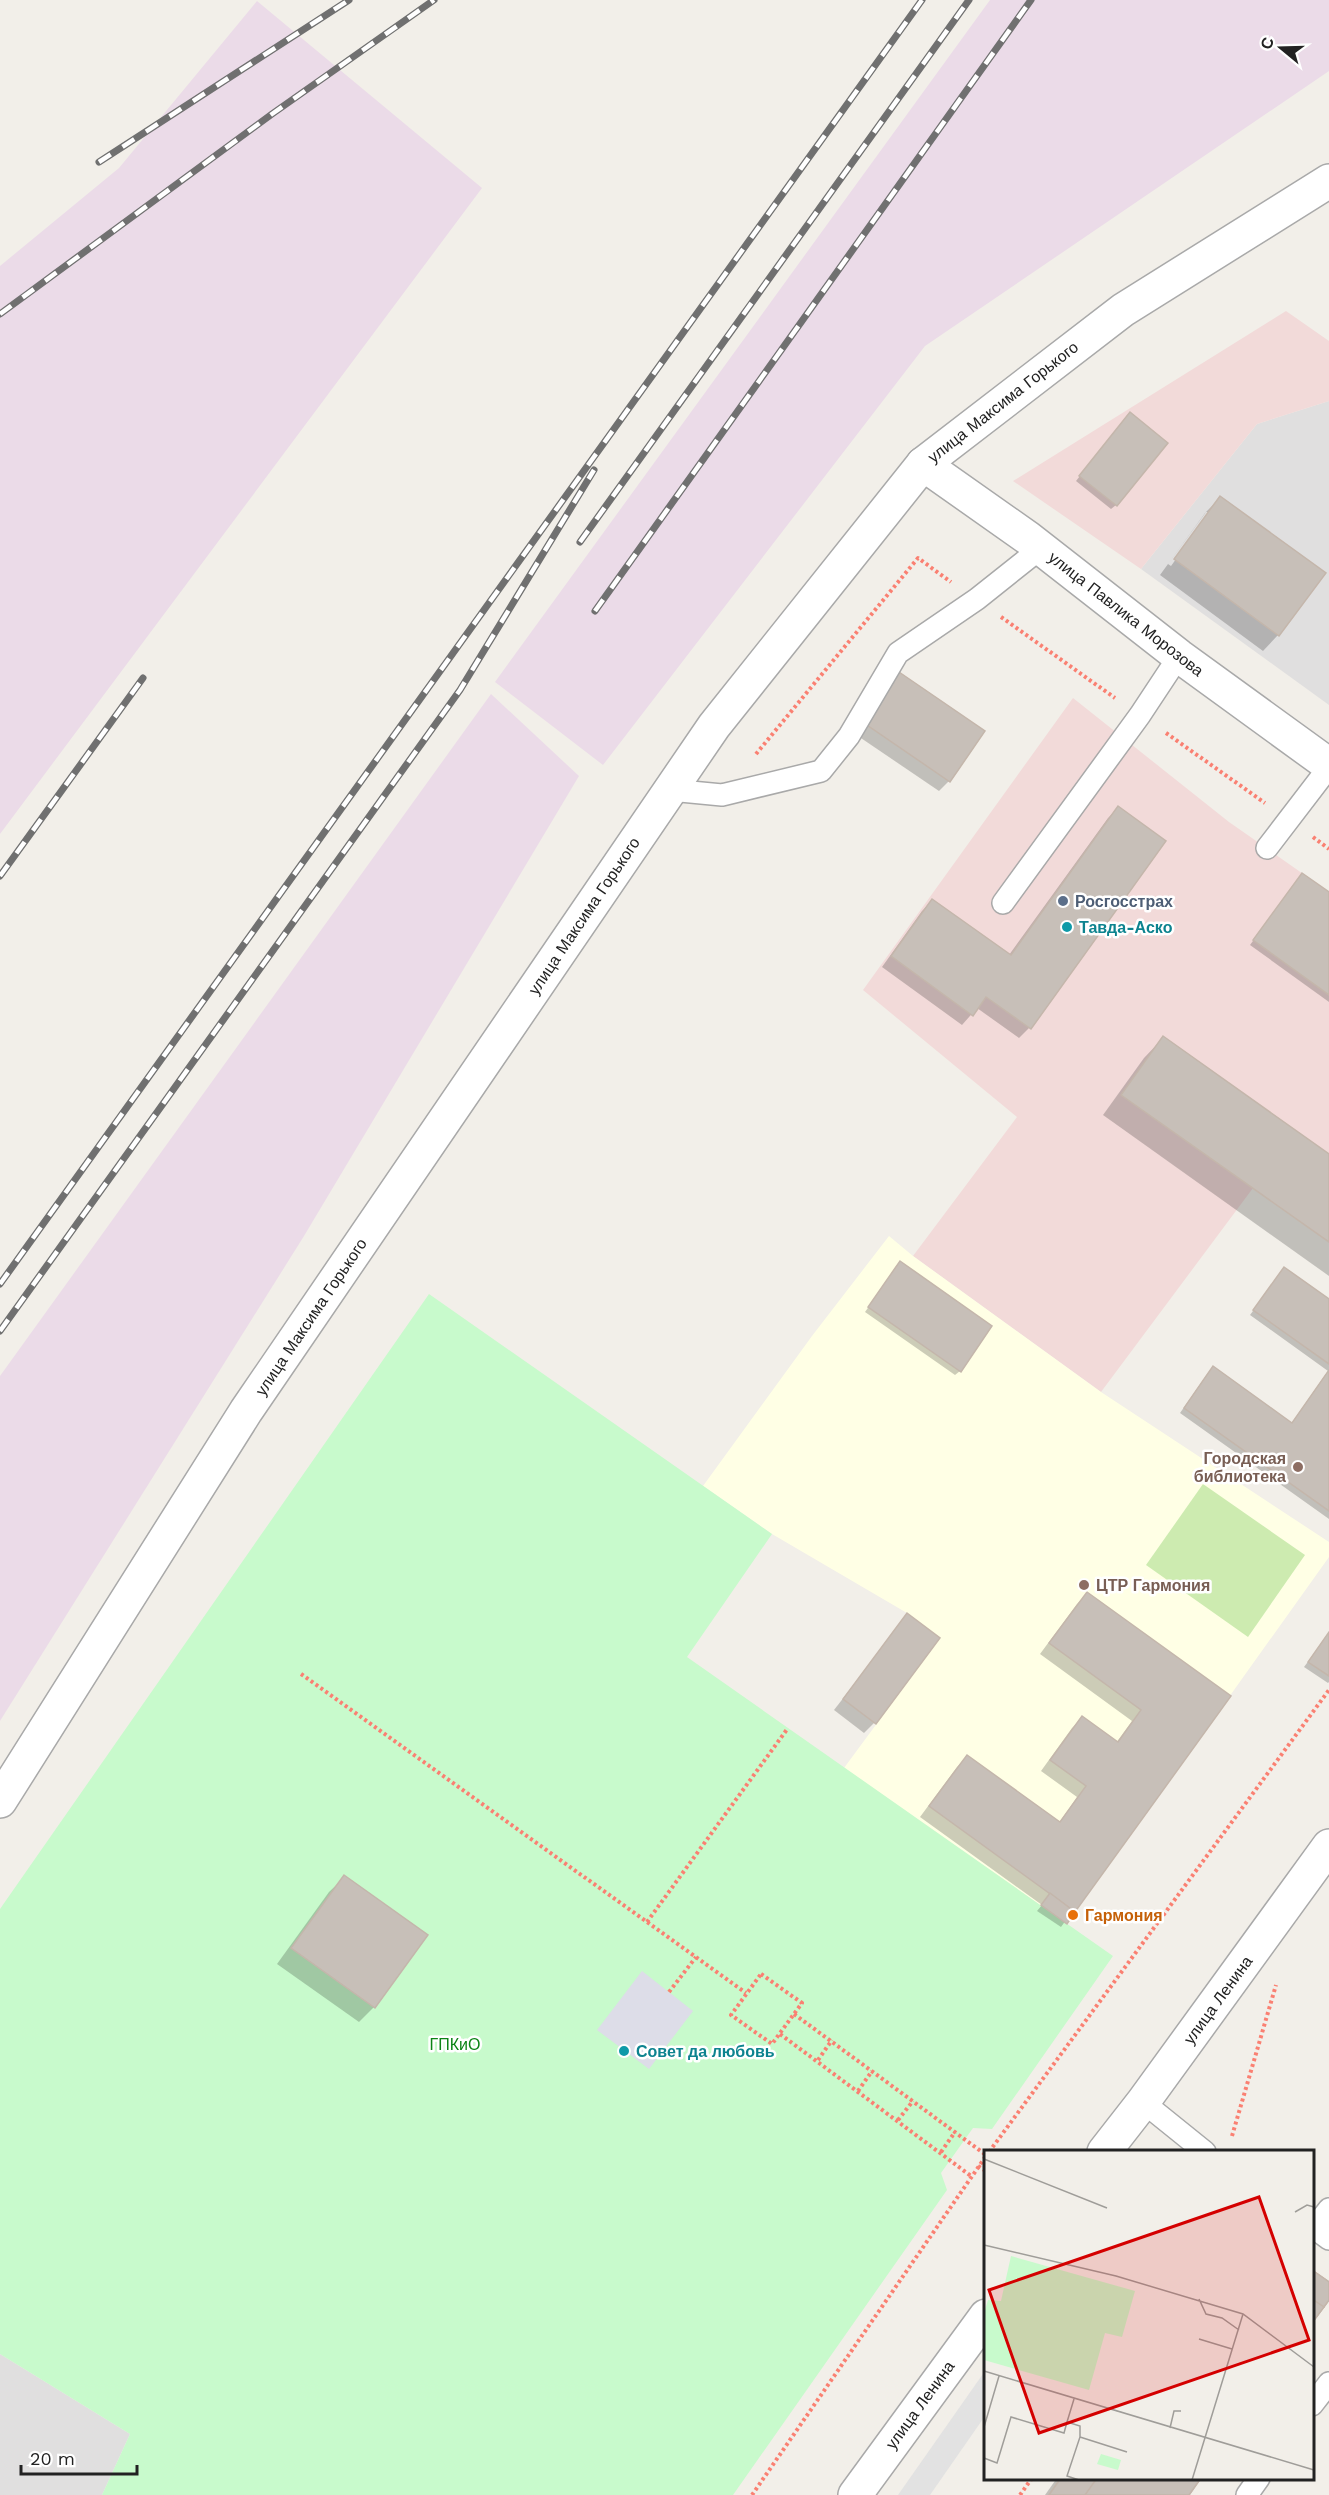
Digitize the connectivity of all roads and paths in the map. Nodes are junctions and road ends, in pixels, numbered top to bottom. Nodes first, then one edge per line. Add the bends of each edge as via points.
1 (1329, 181) edge
2 (923, 464) junction
3 (1041, 548) junction
4 (977, 599) junction
5 (1179, 656) junction
6 (1140, 715) junction
7 (1329, 766) edge
8 (670, 790) junction
9 (722, 795) junction
10 (1290, 820) junction
11 (1267, 848) dead end
12 (1329, 849) edge
13 (1003, 903) dead end
14 (301, 1674) dead end
15 (1329, 1690) edge
16 (788, 1728) dead end
17 (0, 1801) edge
18 (1329, 1846) edge
19 (647, 1922) junction
20 (696, 1957) junction
21 (1277, 1981) dead end
22 (669, 1992) dead end
23 (746, 1993) junction
24 (794, 2014) junction
25 (780, 2034) junction
26 (832, 2040) junction
27 (818, 2060) junction
28 (872, 2071) junction
29 (858, 2091) junction
30 (913, 2101) junction
31 (1143, 2102) junction
32 (898, 2120) junction
33 (955, 2132) junction
34 (1231, 2137) dead end
35 (990, 2150) edge
36 (1105, 2150) edge
37 (1204, 2150) edge
38 (941, 2152) junction
39 (984, 2154) edge
40 (984, 2158) edge
41 (978, 2166) junction
42 (984, 2170) edge
43 (971, 2176) junction
44 (1329, 2209) edge
45 (1319, 2231) edge
46 (984, 2319) edge
47 (1329, 2383) edge
48 (1314, 2402) edge
49 (1031, 2480) edge
50 (1258, 2480) edge
51 (752, 2495) edge
52 (855, 2495) edge
53 (1020, 2495) edge
54 (1247, 2495) edge

1 - 2 street, улица Максима Горького via 1123,310
2 - 3 street, улица Павлика Морозова
2 - 8 street, улица Максима Горького via 714,726
3 - 4 lane
3 - 5 street, улица Павлика Морозова
4 - 6 path
4 - 9 lane via 898,653 849,736 821,771
4 - 9 path via 918,558
5 - 6 lane
5 - 7 street, улица Павлика Морозова
6 - 10 path
6 - 13 lane
7 - 10 lane
8 - 9 lane
8 - 17 street, улица Максима Горького via 246,1411
10 - 11 lane
10 - 12 path
14 - 19 path
15 - 35 path
16 - 19 path
18 - 31 street, улица Ленина
19 - 20 path
20 - 22 path
20 - 23 path
21 - 34 path
23 - 24 path via 761,1974 802,2003
23 - 25 path via 731,2014 772,2044
24 - 25 path
24 - 26 path
25 - 27 path
26 - 27 path
26 - 28 path
27 - 29 path
28 - 29 path
28 - 30 path
29 - 32 path
30 - 32 path
30 - 33 path
31 - 36 street, улица Ленина
31 - 37 lane
32 - 38 path
33 - 38 path
33 - 39 path
38 - 43 path
40 - 41 path
41 - 42 path
41 - 43 path
43 - 51 path
44 - 45 lane
46 - 52 street, улица Ленина
47 - 48 lane
49 - 53 path
50 - 54 lane

